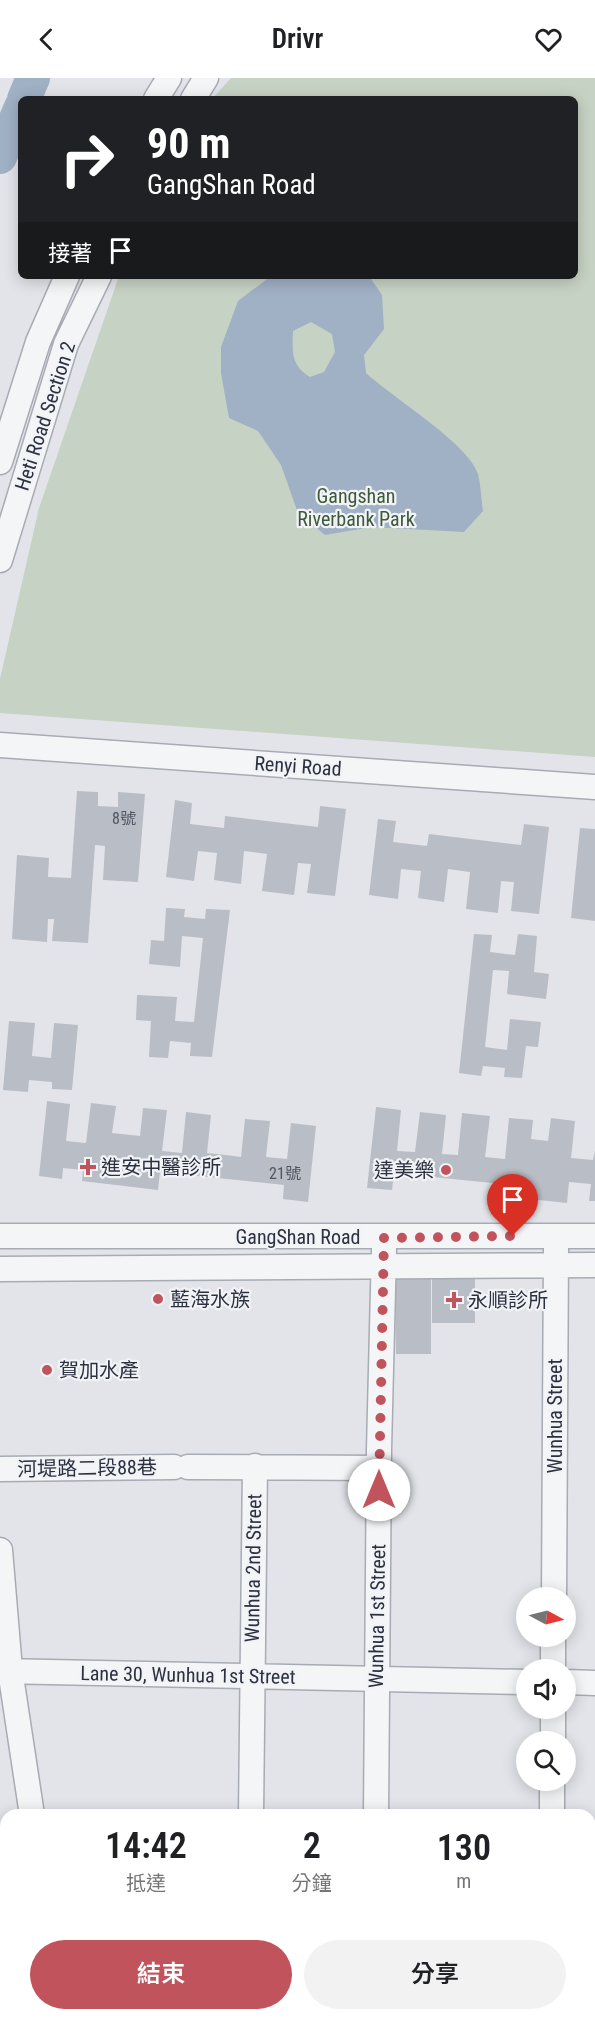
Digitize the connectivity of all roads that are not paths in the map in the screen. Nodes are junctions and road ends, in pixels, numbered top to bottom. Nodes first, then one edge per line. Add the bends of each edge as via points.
1 (169, 78) edge
2 (206, 78) edge
3 (158, 96) edge
4 (195, 96) edge
5 (66, 279) edge
6 (98, 279) edge
7 (0, 462) edge
8 (0, 560) edge
9 (0, 745) edge
10 (595, 787) edge
11 (556, 1235) junction
12 (0, 1236) edge
13 (595, 1236) edge
14 (384, 1238) junction
15 (556, 1265) junction
16 (595, 1265) edge
17 (384, 1266) junction
18 (0, 1269) edge
19 (255, 1466) junction
20 (379, 1468) junction
21 (0, 1469) edge
22 (0, 1550) edge
23 (554, 1587) edge
24 (5, 1671) edge
25 (252, 1677) junction
26 (376, 1679) junction
27 (516, 1682) edge
28 (576, 1682) edge
29 (595, 1683) edge
30 (552, 1791) edge
31 (31, 1809) edge
32 (250, 1809) edge
33 (376, 1809) edge
34 (552, 1809) edge

1 - 3 street
2 - 4 street
5 - 7 street, Heti Road Section 2 via 38,342
6 - 8 street, Heti Road Section 2 via 66,344
9 - 10 street, Renyi Road
11 - 13 street, GangShan Road
11 - 14 street, GangShan Road
11 - 15 street, Wunhua Street
12 - 14 street, GangShan Road
14 - 17 street, Wunhua 1st Street
15 - 16 street, GangShan Road
15 - 17 street, GangShan Road
15 - 23 street, Wunhua Street
17 - 18 street, GangShan Road
17 - 20 street, Wunhua 1st Street
19 - 20 street, 河堤路二段88巷
19 - 21 street, 河堤路二段88巷
19 - 25 street, Wunhua 2nd Street
20 - 26 street, Wunhua 1st Street
22 - 24 street
24 - 25 street, Lane 30, Wunhua 1st Street
24 - 31 street
25 - 26 street, Lane 30, Wunhua 1st Street
25 - 32 street, Wunhua 2nd Street
26 - 27 street, Lane 30, Wunhua 1st Street
26 - 33 street, Wunhua 1st Street
28 - 29 street
30 - 34 street

